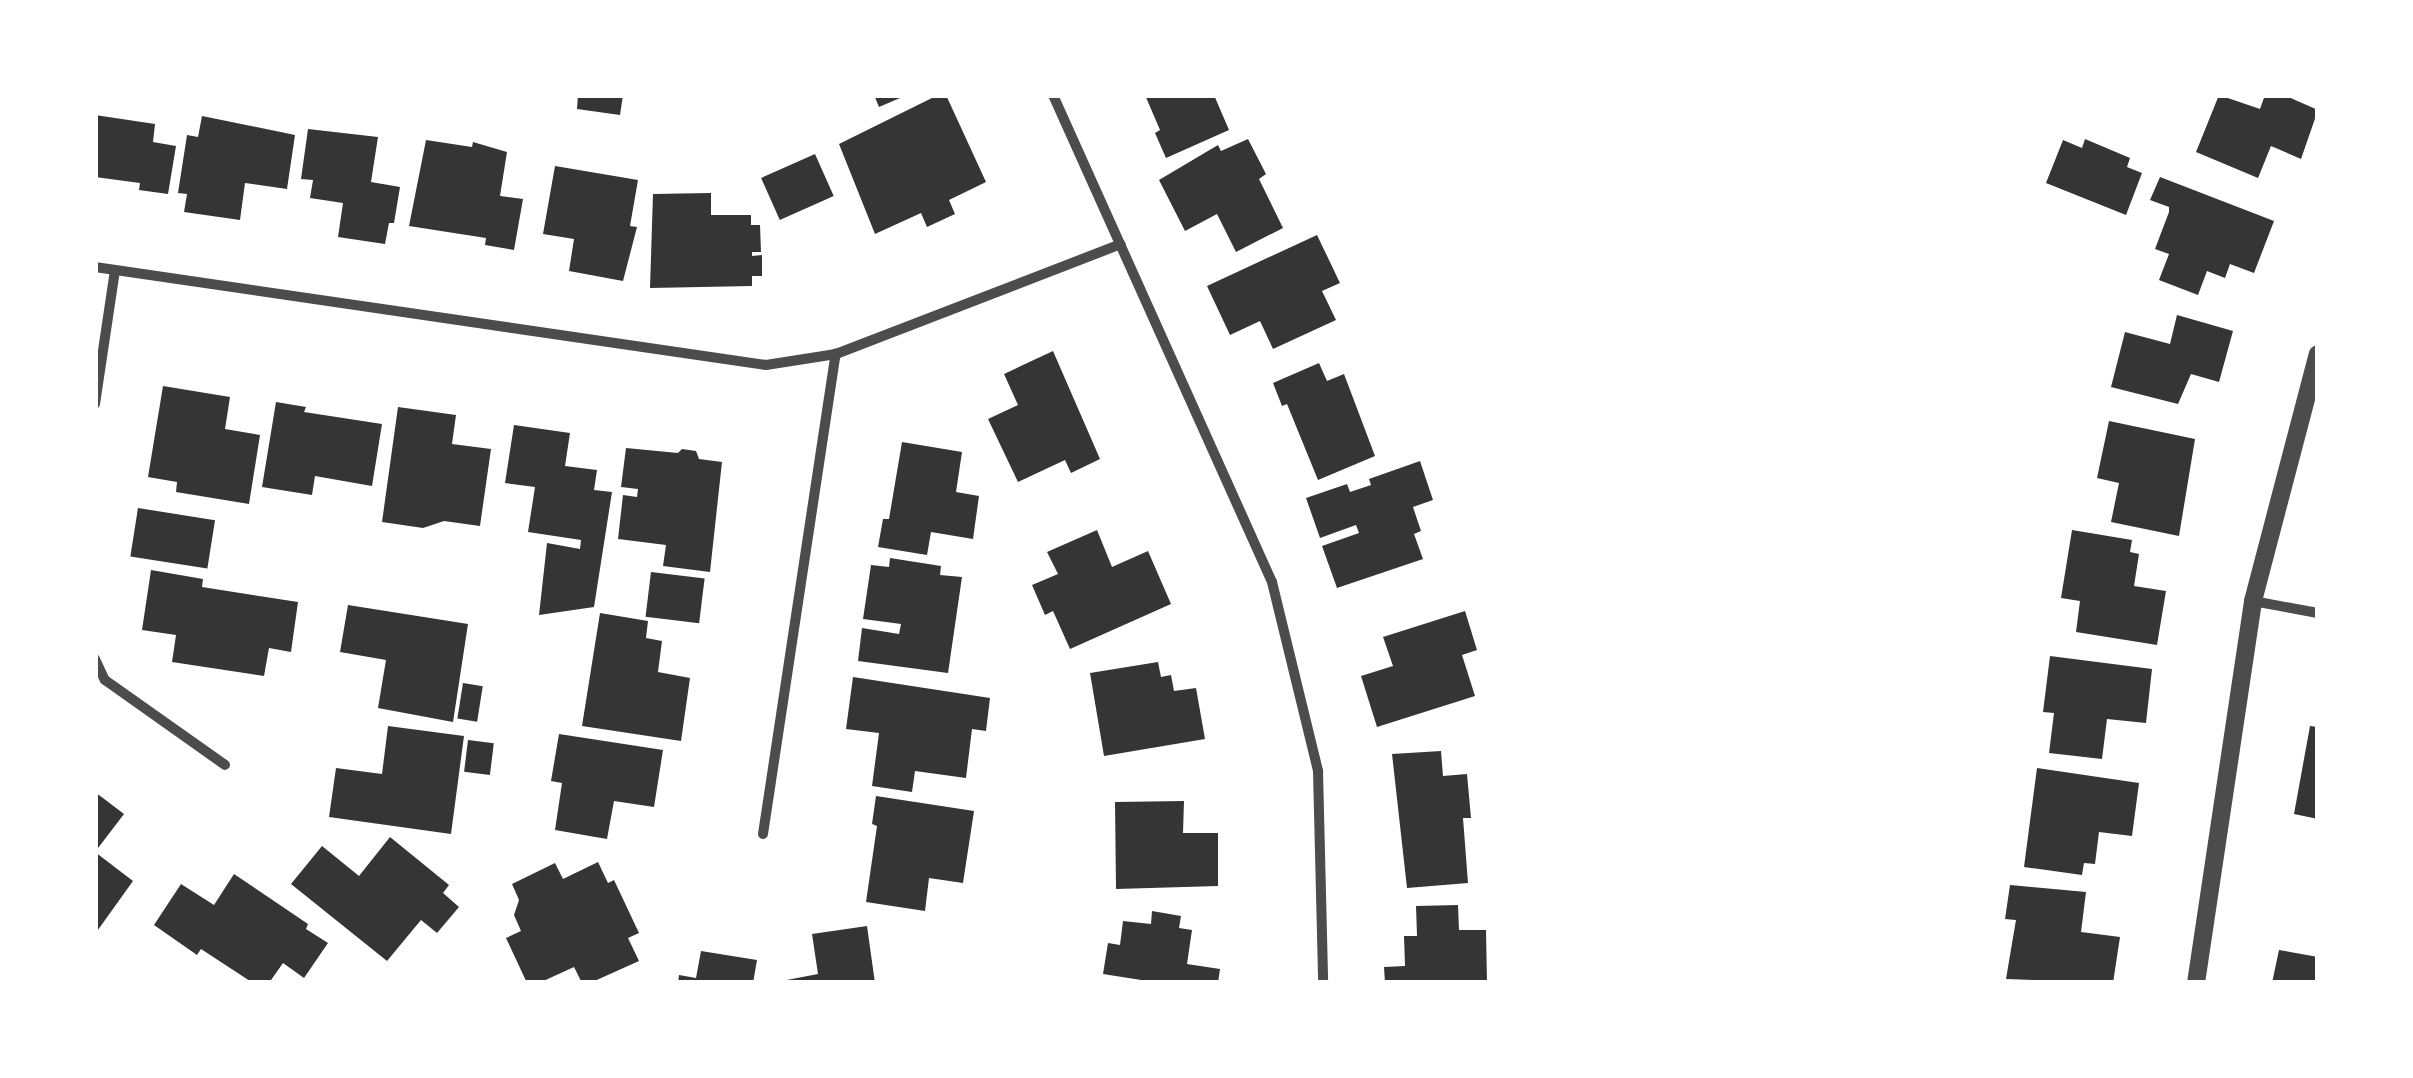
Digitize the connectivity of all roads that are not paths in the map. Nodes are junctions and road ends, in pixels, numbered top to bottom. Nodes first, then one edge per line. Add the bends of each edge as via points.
1 (1053, 95) edge
2 (1122, 244) junction
3 (95, 267) edge
4 (115, 270) junction
5 (836, 354) junction
6 (2318, 354) edge
7 (95, 404) edge
8 (2252, 600) junction
9 (2318, 614) edge
10 (95, 659) edge
11 (225, 765) dead end
12 (763, 834) dead end
13 (1324, 983) edge
14 (2196, 983) edge

1 - 2 street
2 - 5 street
2 - 13 street via 1272,582 1318,771
3 - 4 street
4 - 5 street via 766,365
4 - 7 street
5 - 12 street
6 - 8 street
8 - 9 street
8 - 14 street
10 - 11 street via 106,680

